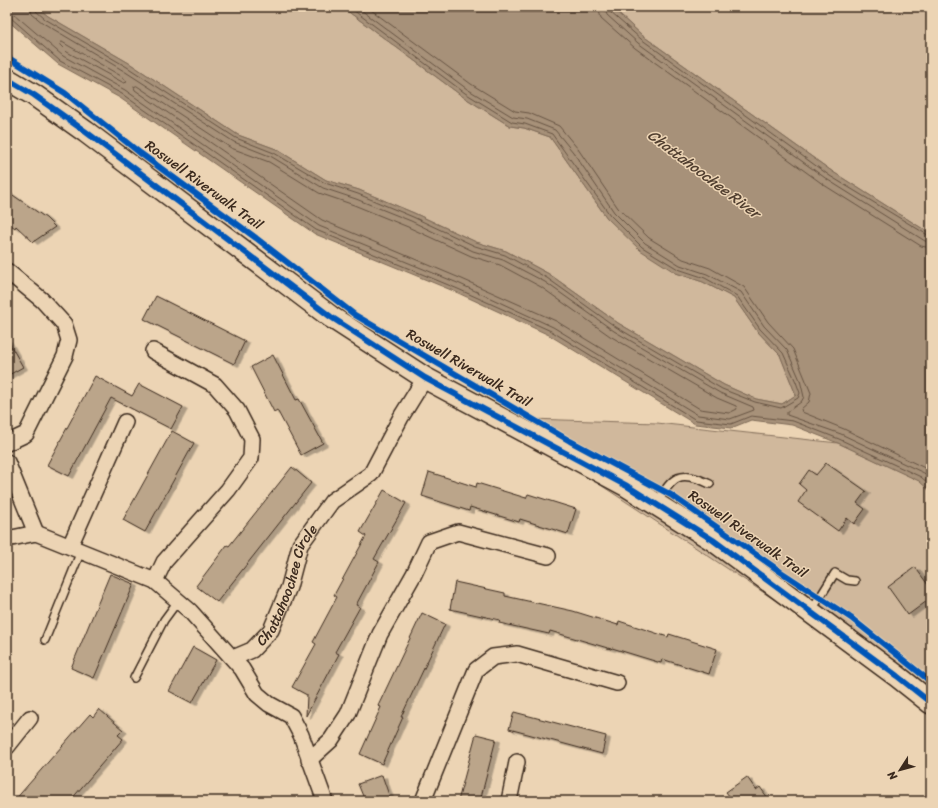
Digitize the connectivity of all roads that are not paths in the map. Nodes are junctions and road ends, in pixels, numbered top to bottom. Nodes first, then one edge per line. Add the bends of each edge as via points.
1 (7, 78) edge
2 (7, 270) edge
3 (153, 351) dead end
4 (425, 378) junction
5 (125, 422) dead end
6 (7, 443) edge
7 (7, 462) edge
8 (710, 484) dead end
9 (656, 504) junction
10 (36, 533) junction
11 (7, 539) edge
12 (75, 548) junction
13 (548, 556) dead end
14 (155, 581) junction
15 (855, 581) dead end
16 (178, 601) junction
17 (810, 612) junction
18 (45, 640) dead end
19 (233, 658) junction
20 (134, 678) dead end
21 (617, 683) dead end
22 (931, 703) edge
23 (30, 718) dead end
24 (7, 746) edge
25 (309, 760) junction
26 (517, 762) dead end
27 (325, 801) edge
28 (423, 801) edge
29 (509, 801) edge

1 - 4 street via 86,132 331,317
2 - 6 street via 42,300 64,324 69,340 65,356 26,434
3 - 14 street via 215,385 237,410 252,439 251,458 228,490 164,562
4 - 9 street
4 - 19 street, Chattahoochee Circle via 371,474 332,501 300,546 289,587 271,630 252,650
5 - 12 street
7 - 10 street
8 - 9 lane via 690,476 679,476 669,484
9 - 17 street via 713,540
10 - 11 street
10 - 12 street
12 - 14 street
12 - 18 lane
13 - 25 street via 458,532 428,542 414,574 380,634 348,714 331,740
14 - 16 street
15 - 17 lane via 844,579 835,573
16 - 19 street
16 - 20 lane via 164,620
17 - 22 street
19 - 25 street via 257,694 291,716 301,735
21 - 28 street via 517,654 493,657 476,670
23 - 24 street
25 - 27 street
26 - 29 street

